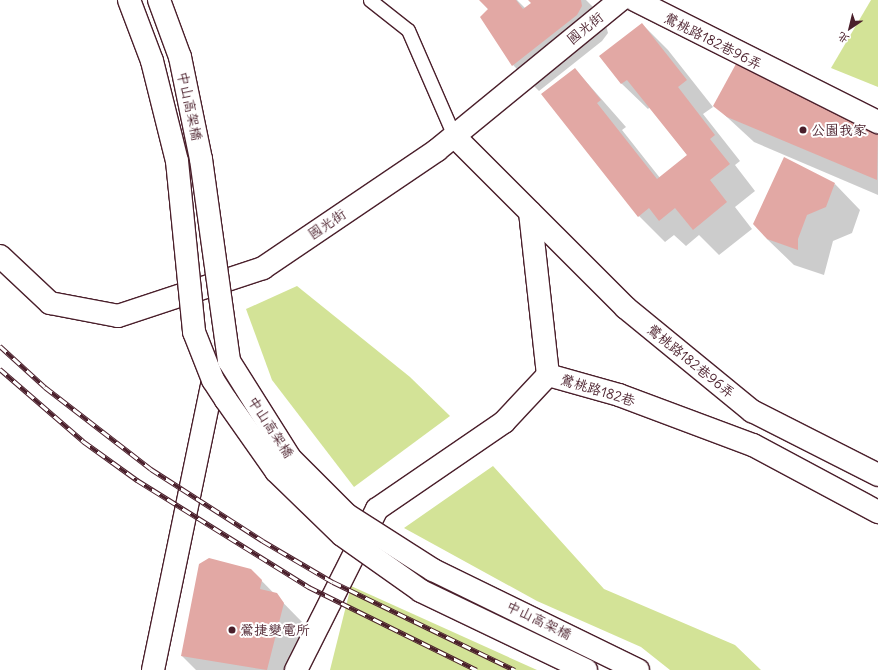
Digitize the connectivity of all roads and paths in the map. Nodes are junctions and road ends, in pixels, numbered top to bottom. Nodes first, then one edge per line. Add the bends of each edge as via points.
1 (129, 0) edge
2 (158, 0) edge
3 (370, 0) edge
4 (620, 0) edge
5 (635, 0) edge
6 (878, 122) edge
7 (454, 136) junction
8 (530, 212) junction
9 (0, 256) edge
10 (230, 361) junction
11 (548, 375) junction
12 (213, 380) junction
13 (878, 475) edge
14 (878, 512) edge
15 (154, 670) edge
16 (296, 670) edge
17 (586, 670) edge
18 (638, 670) edge

1 - 12 street, 中山高架橋, bridge via 152,61 177,161 194,332
2 - 10 street, 中山高架橋, bridge via 180,57 201,159
3 - 7 lane via 408,30
4 - 7 street, 國光街
5 - 6 street, 鶯桃路182巷96弄
7 - 8 street, 鶯桃路182巷96弄
7 - 9 street, 國光街 via 263,268 118,316 50,303
8 - 11 street
8 - 13 street, 鶯桃路182巷96弄 via 626,308 752,411
10 - 12 street
10 - 18 street, 中山高架橋, bridge via 290,458 348,515 432,570
11 - 14 street, 鶯桃路182巷 via 619,395 753,445
11 - 16 street, 鶯桃路182巷 via 504,422 377,509
12 - 15 street
12 - 17 street, 中山高架橋, bridge via 276,471 342,535 421,591

